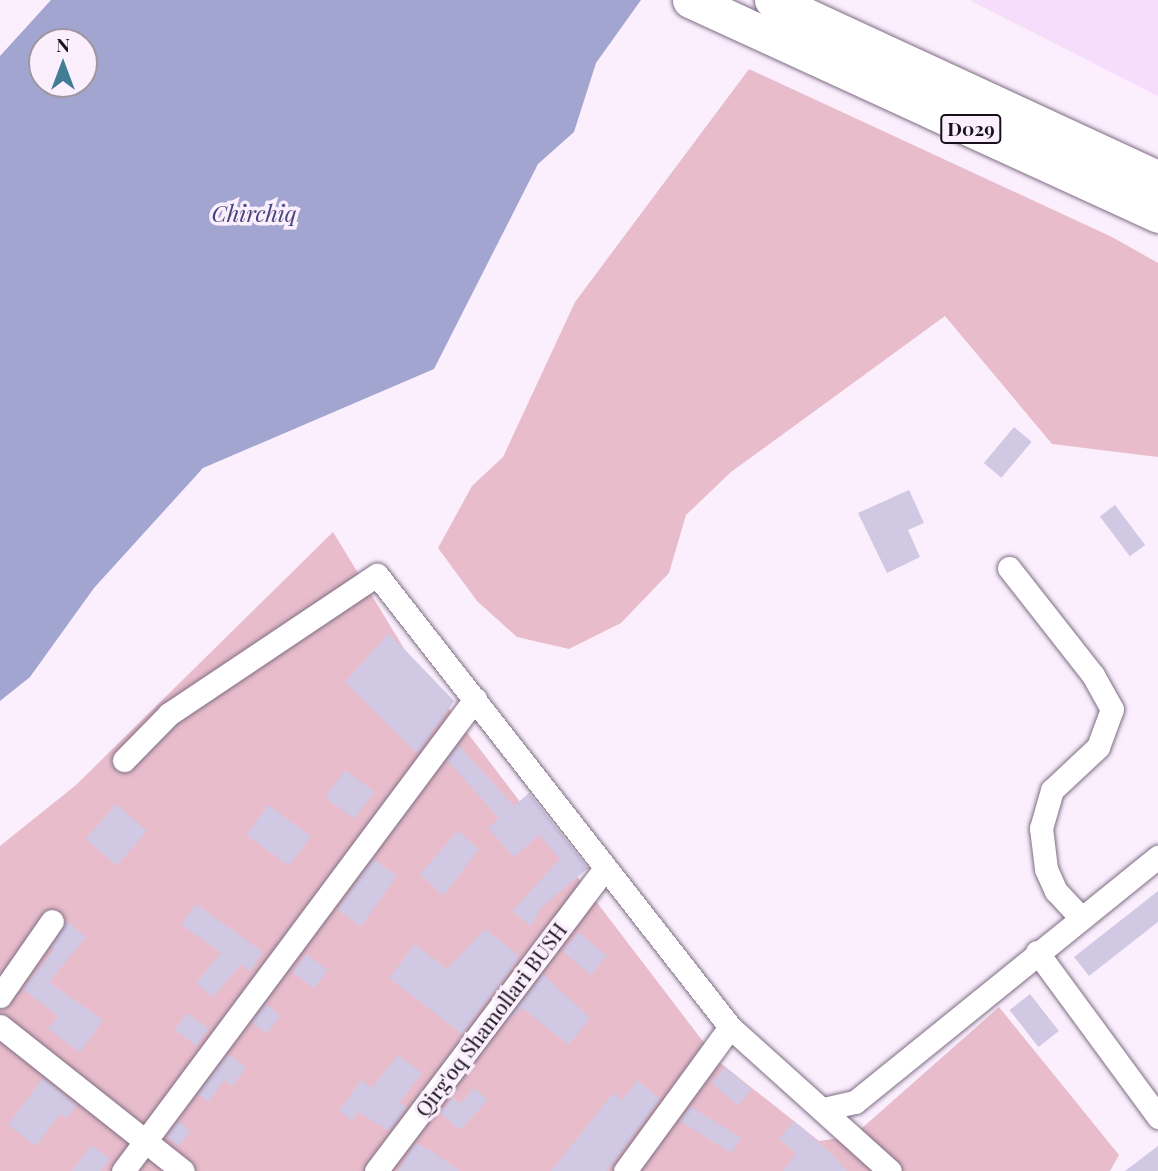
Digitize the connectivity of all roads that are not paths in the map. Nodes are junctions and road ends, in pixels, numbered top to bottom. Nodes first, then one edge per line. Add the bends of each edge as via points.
1 (690, 0) edge
2 (785, 6) edge
3 (1158, 178) edge
4 (1158, 215) edge
5 (1009, 568) dead end
6 (475, 699) junction
7 (124, 760) dead end
8 (1158, 857) edge
9 (605, 867) junction
10 (1080, 917) junction
11 (52, 922) dead end
12 (1037, 952) junction
13 (0, 996) edge
14 (0, 1026) edge
15 (730, 1027) junction
16 (824, 1109) junction
17 (1158, 1117) edge
18 (147, 1142) junction
19 (879, 1168) edge
20 (123, 1171) edge
21 (183, 1171) edge
22 (376, 1171) edge
23 (625, 1171) edge

1 - 4 highway, D029
2 - 3 highway, D029
5 - 10 street via 1093,675 1112,709 1098,747 1052,790 1041,828 1046,869 1056,891
6 - 7 street via 377,575 169,714
6 - 9 street
6 - 18 street
8 - 10 street
9 - 15 street
9 - 22 street, Qirg'oq Shamollari BUSH
10 - 12 street
11 - 13 street
12 - 16 street via 855,1102
12 - 17 street
14 - 18 street
15 - 16 street
15 - 23 street
16 - 19 street
18 - 20 street
18 - 21 street

